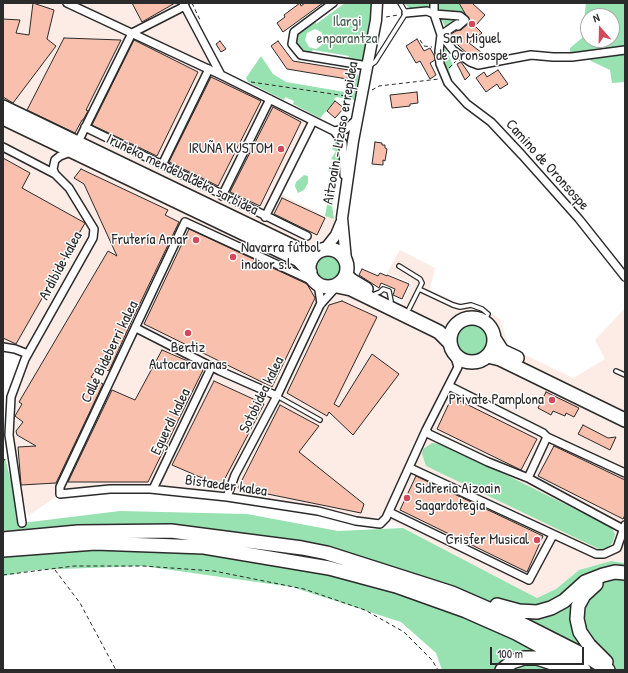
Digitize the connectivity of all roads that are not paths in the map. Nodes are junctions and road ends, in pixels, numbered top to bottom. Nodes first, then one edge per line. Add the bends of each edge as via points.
1 (67, 3) edge
2 (333, 3) edge
3 (377, 3) edge
4 (400, 3) edge
5 (434, 3) edge
6 (184, 5) edge
7 (406, 13) junction
8 (434, 14) junction
9 (132, 33) junction
10 (441, 34) junction
11 (625, 50) edge
12 (368, 66) junction
13 (209, 69) junction
14 (221, 75) junction
15 (270, 98) junction
16 (3, 107) edge
17 (3, 118) edge
18 (358, 119) junction
19 (313, 121) junction
20 (85, 127) junction
21 (338, 133) junction
22 (353, 140) junction
23 (75, 146) junction
24 (3, 147) edge
25 (162, 165) junction
26 (55, 174) junction
27 (346, 187) junction
28 (222, 196) junction
29 (265, 217) junction
30 (342, 221) junction
31 (307, 236) dead end
32 (320, 252) junction
33 (346, 260) junction
34 (399, 266) dead end
35 (346, 275) junction
36 (625, 277) edge
37 (314, 279) junction
38 (337, 286) junction
39 (420, 289) junction
40 (321, 304) junction
41 (409, 309) junction
42 (484, 321) junction
43 (456, 324) junction
44 (136, 328) junction
45 (495, 340) junction
46 (3, 347) edge
47 (452, 348) junction
48 (28, 354) junction
49 (488, 356) junction
50 (212, 366) junction
51 (616, 371) dead end
52 (625, 375) edge
53 (449, 386) junction
54 (276, 396) junction
55 (625, 410) edge
56 (320, 420) dead end
57 (625, 420) edge
58 (426, 430) junction
59 (547, 438) junction
60 (410, 468) junction
61 (625, 473) edge
62 (528, 478) junction
63 (153, 490) junction
64 (60, 494) joint
65 (227, 497) junction
66 (389, 512) junction
67 (22, 523) dead end
68 (624, 527) edge
69 (553, 535) junction
70 (3, 539) edge
71 (623, 544) edge
72 (3, 550) edge
73 (327, 553) junction
74 (625, 573) edge
75 (625, 578) edge
76 (502, 670) edge
77 (573, 670) edge
78 (584, 670) edge
79 (608, 670) edge
80 (614, 670) edge

1 - 9 street
2 - 12 street via 294,32 292,44 301,55
3 - 12 street, Aitzoain - Lizaso errepidea
4 - 7 lane
5 - 8 street
6 - 9 street
6 - 14 street
7 - 8 street via 427,11
7 - 12 lane via 375,62
8 - 10 street
8 - 10 street via 460,16 465,20
9 - 13 street
9 - 20 street
10 - 11 street via 453,50 478,65 531,55 572,57
10 - 36 street, Camino de Oronsospe via 439,51 448,83 467,104 490,122 542,177
12 - 18 street, Aitzoain - Lizaso errepidea
13 - 14 street
13 - 25 street
14 - 15 street
15 - 19 street
15 - 28 street
16 - 23 highway, Iruñeko mendebaldeko sarbidea
17 - 23 highway, Iruñeko mendebaldeko sarbidea
18 - 21 street via 351,127
18 - 22 street, Aitzoain - Lizaso errepidea
19 - 21 street
19 - 29 street
20 - 23 street
20 - 25 street
21 - 22 street
21 - 27 street via 344,148
22 - 27 street, Aitzoain - Lizaso errepidea
23 - 26 street via 55,160
23 - 32 highway, Iruñeko mendebaldeko sarbidea via 300,250
23 - 37 highway, Iruñeko mendebaldeko sarbidea via 299,260
24 - 26 street, Ardibide kalea
25 - 28 street
26 - 48 street, Ardibide kalea via 69,188 87,215 94,229 93,238
27 - 30 street, Aitzoain - Lizaso errepidea
28 - 29 street
29 - 31 street
30 - 32 street via 336,234
30 - 33 street
32 - 33 highway, Iruñeko mendebaldeko sarbidea via 333,250
32 - 37 highway via 310,263
33 - 35 highway
34 - 39 lane via 420,279
35 - 38 highway
35 - 41 highway via 375,294
37 - 38 highway via 328,287
37 - 40 street
37 - 44 street, Calle Bideberri kalea via 185,222
38 - 40 street, Sotobidea kalea
38 - 47 highway via 351,289 439,332
39 - 41 lane
39 - 42 lane via 453,305 471,305 482,309 488,314
40 - 54 street, Sotobidea kalea
41 - 43 highway via 441,324
42 - 43 highway via 470,318
42 - 45 highway via 493,332
43 - 47 highway via 451,333
44 - 50 street
44 - 64 street, Calle Bideberri kalea via 60,487
45 - 49 highway
45 - 55 highway via 502,351
46 - 48 street
47 - 49 highway via 461,360 471,363
47 - 53 street via 458,367
48 - 67 street, Ardibide kalea via 11,397 9,435
49 - 57 highway via 500,359
50 - 54 street
50 - 63 street, Eguerdi kalea
51 - 52 lane
53 - 58 street
53 - 59 street via 543,433
54 - 56 lane
54 - 65 street, Sotobidea kalea via 235,475
58 - 60 street
58 - 62 street via 429,434 488,462
59 - 61 street
59 - 62 street
60 - 66 street
60 - 69 street
62 - 68 street
63 - 64 street, Bistaeder kalea via 110,489
63 - 65 street, Bistaeder kalea
65 - 66 street, Bistaeder kalea via 318,511 373,524 380,524
66 - 69 street via 529,580
68 - 71 street
69 - 71 street via 596,554 611,552
70 - 73 highway via 78,532 171,531
72 - 78 highway via 95,543 204,547 329,568 396,586 466,611 516,633
73 - 74 highway via 374,561 519,611 537,612 551,608 564,601 585,582 603,574
73 - 79 highway via 452,593 514,620
75 - 80 highway via 607,579 593,586 578,606 580,632 589,646
76 - 77 highway via 512,662 524,658 537,658

